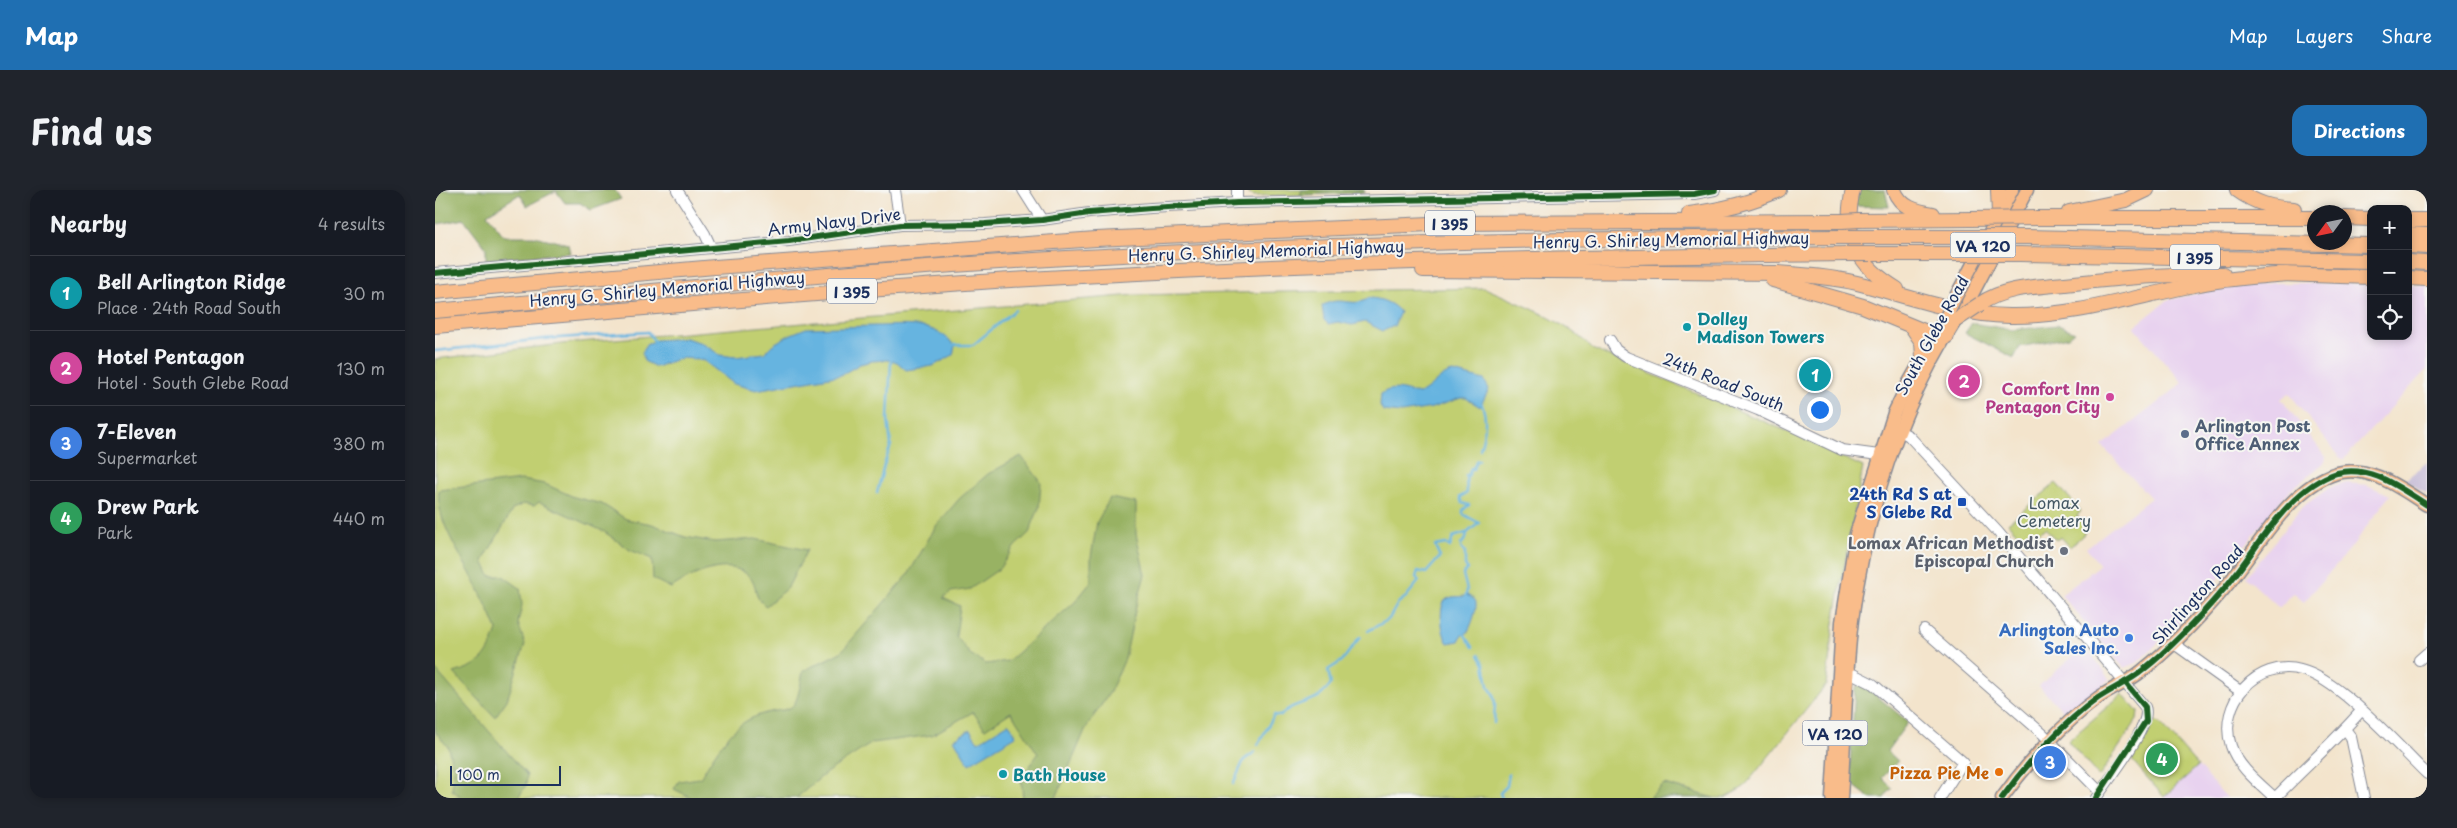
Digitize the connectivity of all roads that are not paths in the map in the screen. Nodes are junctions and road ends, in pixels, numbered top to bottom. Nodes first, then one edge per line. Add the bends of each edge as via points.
1 (677, 190) edge
2 (895, 190) edge
3 (1023, 190) edge
4 (1237, 190) edge
5 (1715, 190) edge
6 (1779, 190) edge
7 (1853, 190) edge
8 (1894, 190) edge
9 (1998, 190) edge
10 (2012, 190) edge
11 (2027, 190) edge
12 (2147, 190) edge
13 (2237, 190) edge
14 (1237, 203) junction
15 (1999, 214) junction
16 (2307, 215) edge
17 (2307, 217) edge
18 (2037, 218) junction
19 (2352, 218) edge
20 (1967, 219) junction
21 (2367, 219) edge
22 (1043, 220) junction
23 (1633, 221) junction
24 (900, 225) junction
25 (2412, 234) edge
26 (2427, 234) edge
27 (2367, 236) edge
28 (2352, 237) edge
29 (2307, 240) edge
30 (2282, 242) junction
31 (2367, 244) edge
32 (2412, 246) edge
33 (711, 247) junction
34 (2427, 247) edge
35 (2367, 261) edge
36 (2412, 262) edge
37 (2427, 263) edge
38 (1183, 271) junction
39 (1693, 272) junction
40 (435, 273) edge
41 (2286, 274) junction
42 (2367, 277) edge
43 (2412, 278) edge
44 (2427, 279) edge
45 (435, 292) edge
46 (1922, 301) junction
47 (1974, 303) junction
48 (435, 311) edge
49 (1951, 319) junction
50 (1909, 325) junction
51 (437, 327) edge
52 (1941, 336) junction
53 (1610, 340) dead end
54 (1923, 357) junction
55 (1895, 428) junction
56 (1885, 456) junction
57 (2427, 505) edge
58 (1924, 630) dead end
59 (2173, 643) junction
60 (1844, 669) junction
61 (2125, 682) junction
62 (2240, 691) junction
63 (2361, 710) junction
64 (2345, 729) junction
65 (2051, 741) junction
66 (2427, 774) edge
67 (2098, 795) edge
68 (1832, 798) edge
69 (1841, 798) edge
70 (1940, 798) edge
71 (2002, 798) edge
72 (2275, 798) edge
73 (2364, 798) edge

1 - 33 street
2 - 24 street
3 - 22 street
4 - 14 street
5 - 14 street, Army Navy Drive via 1685,194
6 - 23 highway via 1761,198 1711,210
7 - 46 highway via 1849,223 1860,257 1882,280
8 - 20 highway via 1900,201 1913,209
9 - 15 highway
10 - 15 main road, South Glebe Road / VA 120
11 - 47 main road, South Glebe Road / VA 120
12 - 18 highway via 2126,200
13 - 16 highway via 2273,208
14 - 22 street, Army Navy Drive via 1089,213
15 - 49 main road, South Glebe Road / VA 120, bridge via 1954,300
17 - 18 highway, Henry G. Shirley Memorial Highway / I 395
18 - 20 highway, Henry G. Shirley Memorial Highway / I 395, bridge
19 - 21 highway
20 - 23 highway, Henry G. Shirley Memorial Highway / I 395, bridge
22 - 24 street, Army Navy Drive
23 - 45 highway, Henry G. Shirley Memorial Highway / I 395 via 1452,223 1096,239 715,267
24 - 33 street, Army Navy Drive via 789,241
25 - 26 highway
27 - 28 highway
29 - 30 highway
30 - 31 highway
30 - 48 highway, bridge via 1861,237 1632,238 1411,244 873,271
32 - 34 highway
33 - 40 street, Army Navy Drive
35 - 38 highway, Henry G. Shirley Memorial Highway / I 395, bridge via 1848,254 1481,260
36 - 37 highway
38 - 39 highway via 1237,277 1410,270
38 - 51 highway, Henry G. Shirley Memorial Highway / I 395 via 867,290
39 - 46 highway via 1743,271 1817,276
39 - 50 highway via 1783,282 1863,306
41 - 42 highway
41 - 46 highway via 2199,284 2102,306 2039,316 1959,310
41 - 47 highway via 2199,273 2091,281 2001,293
43 - 44 highway
47 - 49 highway, bridge
49 - 52 main road, South Glebe Road / VA 120
50 - 52 highway
50 - 54 highway via 1921,340
52 - 54 main road, South Glebe Road / VA 120
52 - 55 main road, South Glebe Road / VA 120 via 1918,390
53 - 56 street, 24th Road South via 1626,357 1758,410 1842,450
54 - 55 main road, South Glebe Road / VA 120 via 1907,386
55 - 56 main road, South Glebe Road / VA 120
55 - 61 street via 1913,440 1993,527
56 - 60 main road, South Glebe Road / VA 120 via 1857,534 1849,572
57 - 59 main road, Shirlington Road via 2368,473 2339,473 2321,480 2294,500 2223,590
58 - 65 street
59 - 61 main road, Shirlington Road
59 - 62 street
60 - 68 main road, South Glebe Road / VA 120
60 - 69 main road, South Glebe Road / VA 120
60 - 70 street via 1873,684 1963,762
61 - 65 main road, Shirlington Road via 2085,709
61 - 67 street via 2145,707 2146,721
62 - 63 street via 2262,674 2286,668 2301,670 2335,689
62 - 72 street via 2228,719 2231,746 2246,771
63 - 64 street
63 - 66 street
64 - 72 street
64 - 73 street via 2351,737
65 - 67 street
65 - 71 main road, Shirlington Road

